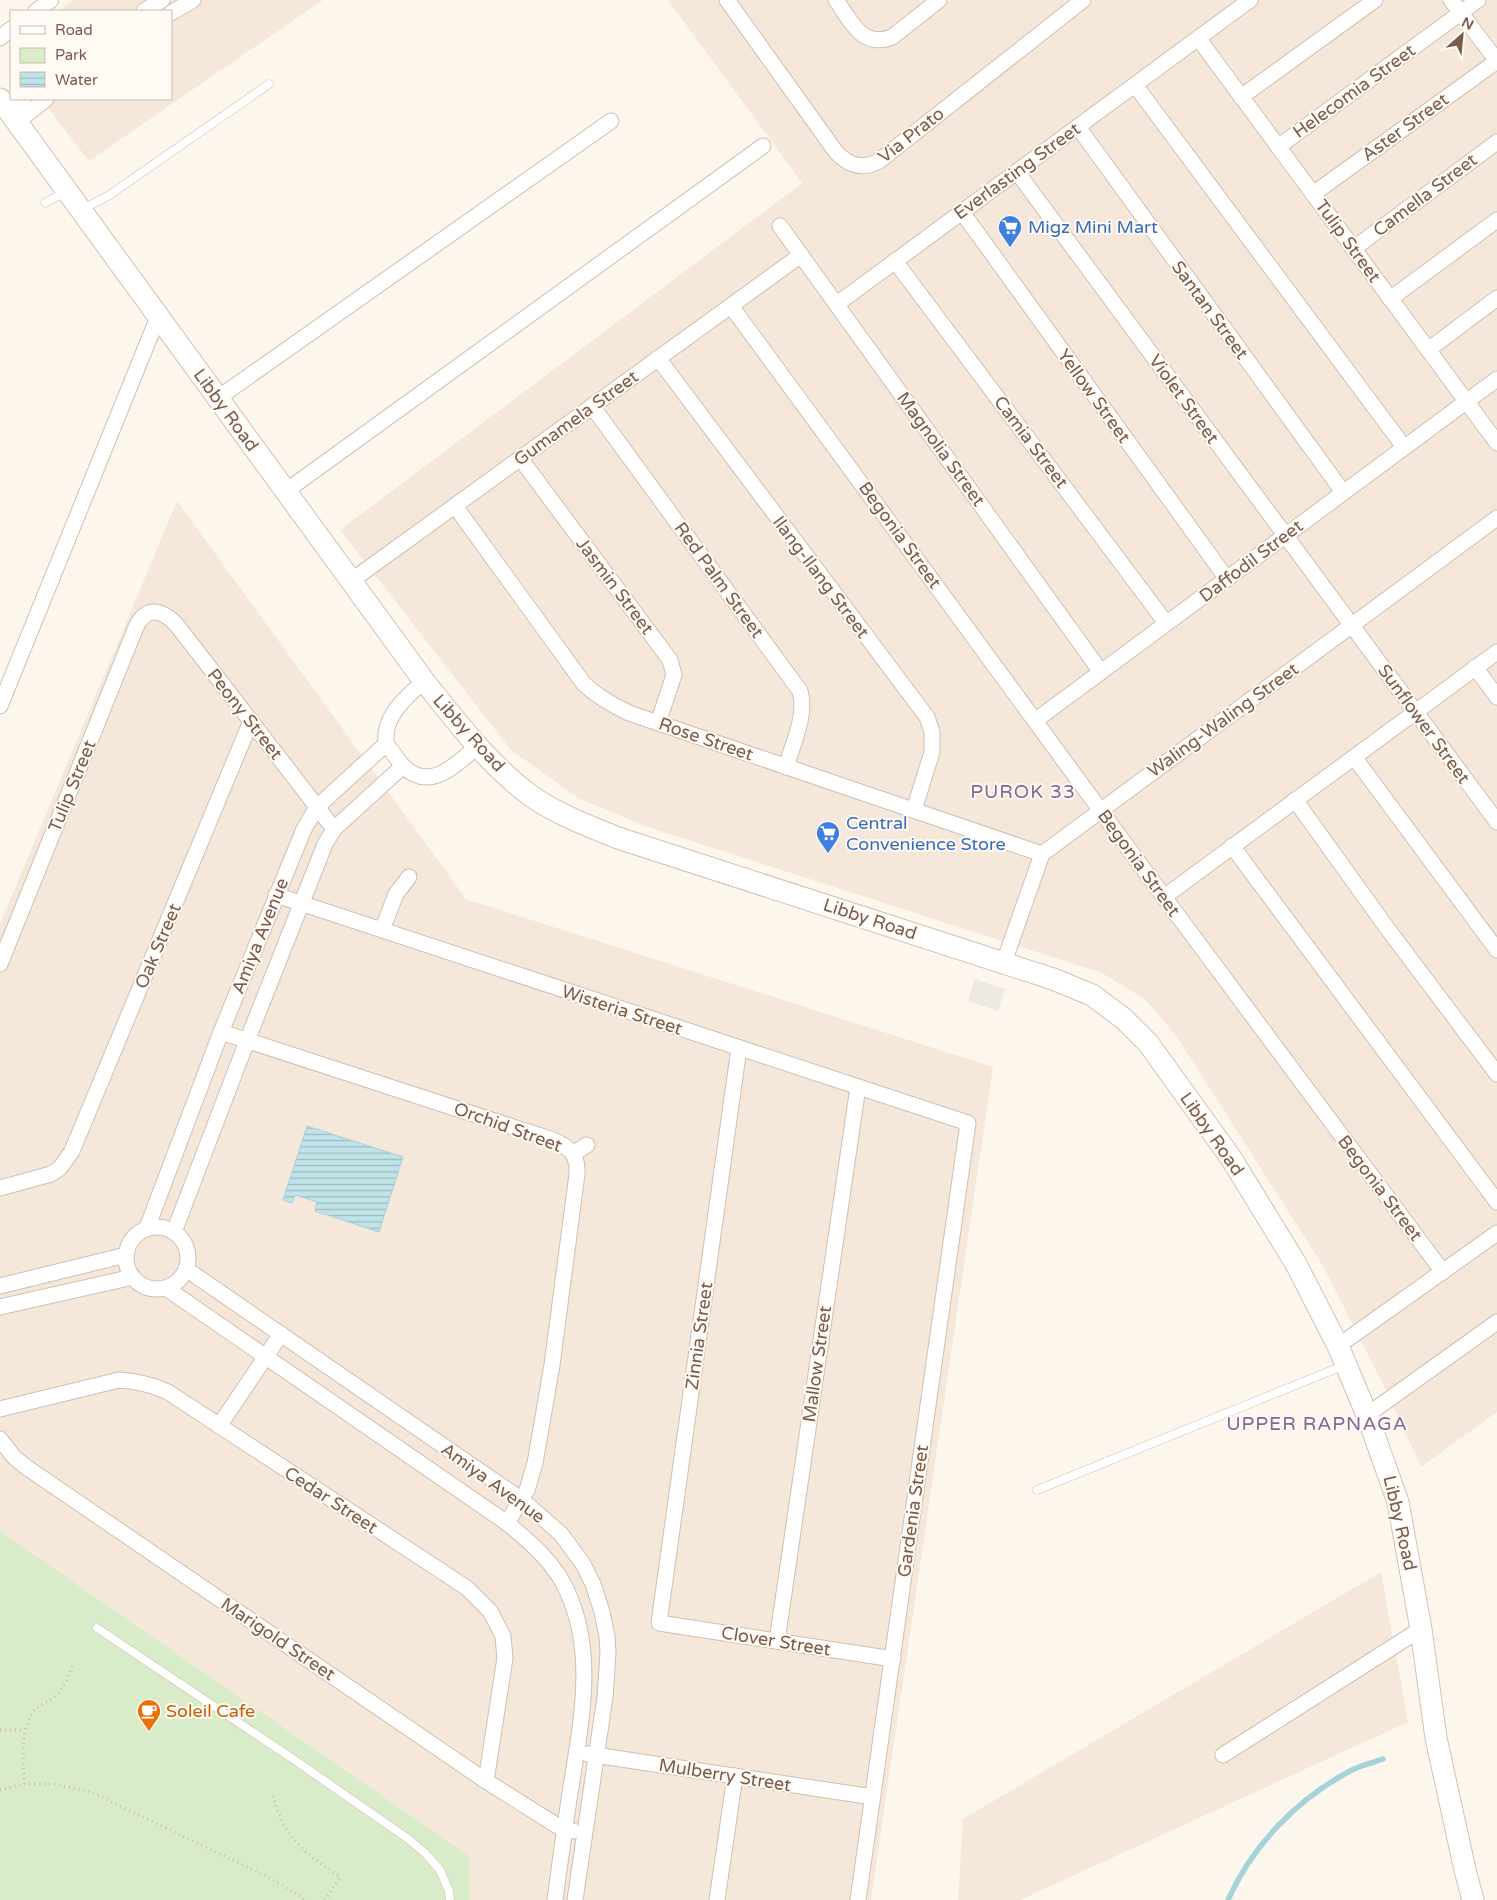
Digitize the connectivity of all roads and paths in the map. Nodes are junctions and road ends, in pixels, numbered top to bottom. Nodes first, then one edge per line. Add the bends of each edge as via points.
1 (52, 0) edge
2 (162, 0) edge
3 (727, 0) edge
4 (836, 0) edge
5 (939, 0) edge
6 (1082, 0) edge
7 (1250, 0) edge
8 (1375, 0) edge
9 (1451, 0) edge
10 (1478, 0) edge
11 (37, 10) edge
12 (146, 10) edge
13 (1460, 13) junction
14 (10, 30) edge
15 (0, 38) edge
16 (1198, 38) junction
17 (1497, 61) edge
18 (269, 84) dead end
19 (1135, 85) junction
20 (1241, 96) junction
21 (42, 100) edge
22 (12, 107) edge
23 (611, 121) dead end
24 (1078, 127) junction
25 (1497, 142) edge
26 (763, 146) dead end
27 (1278, 147) junction
28 (1017, 172) junction
29 (66, 191) junction
30 (1313, 194) junction
31 (45, 204) dead end
32 (81, 210) junction
33 (962, 212) junction
34 (1497, 220) edge
35 (780, 226) dead end
36 (1353, 249) junction
37 (801, 255) junction
38 (895, 262) junction
39 (1497, 298) edge
40 (1390, 299) junction
41 (837, 304) junction
42 (731, 306) junction
43 (158, 317) junction
44 (1428, 350) junction
45 (658, 358) junction
46 (1497, 379) edge
47 (218, 398) junction
48 (1466, 401) junction
49 (592, 406) junction
50 (1497, 443) edge
51 (1404, 447) junction
52 (520, 458) junction
53 (286, 490) junction
54 (1343, 492) junction
55 (455, 506) junction
56 (1497, 518) edge
57 (1285, 535) junction
58 (1227, 579) junction
59 (351, 580) junction
60 (149, 612) joint
61 (1166, 623) junction
62 (1351, 625) junction
63 (1497, 652) edge
64 (1476, 667) junction
65 (1101, 672) junction
66 (424, 681) junction
67 (1497, 697) edge
68 (0, 706) edge
69 (1416, 712) junction
70 (1036, 720) junction
71 (251, 721) junction
72 (658, 723) junction
73 (386, 744) junction
74 (477, 747) junction
75 (1354, 757) junction
76 (403, 766) junction
77 (786, 767) junction
78 (1295, 800) junction
79 (318, 807) junction
80 (914, 810) junction
81 (1100, 811) junction
82 (1497, 822) edge
83 (334, 829) junction
84 (1232, 846) junction
85 (1042, 854) junction
86 (409, 877) dead end
87 (276, 895) junction
88 (1164, 897) junction
89 (301, 903) junction
90 (382, 930) junction
91 (1497, 950) edge
92 (1004, 962) junction
93 (0, 964) edge
94 (221, 1032) junction
95 (247, 1041) junction
96 (739, 1048) junction
97 (1497, 1074) edge
98 (858, 1087) junction
99 (968, 1123) joint
100 (587, 1145) dead end
101 (574, 1153) junction
102 (0, 1188) edge
103 (1497, 1202) edge
104 (147, 1228) junction
105 (174, 1232) junction
106 (1497, 1234) edge
107 (126, 1255) junction
108 (186, 1269) junction
109 (1443, 1272) junction
110 (133, 1277) junction
111 (0, 1286) edge
112 (166, 1288) junction
113 (0, 1307) edge
114 (1497, 1322) edge
115 (281, 1334) junction
116 (1341, 1356) junction
117 (266, 1357) junction
118 (0, 1409) edge
119 (1367, 1415) junction
120 (219, 1426) junction
121 (0, 1439) edge
122 (1037, 1490) dead end
123 (522, 1500) junction
124 (507, 1523) junction
125 (659, 1623) joint
126 (97, 1628) dead end
127 (1421, 1629) junction
128 (777, 1641) junction
129 (892, 1659) junction
130 (73, 1664) dead end
131 (0, 1730) edge
132 (25, 1730) junction
133 (576, 1752) junction
134 (1223, 1755) dead end
135 (596, 1756) junction
136 (735, 1776) junction
137 (486, 1781) junction
138 (24, 1784) junction
139 (0, 1790) edge
140 (273, 1796) dead end
141 (873, 1797) junction
142 (564, 1830) junction
143 (584, 1833) junction
144 (306, 1900) edge
145 (325, 1900) edge
146 (450, 1900) edge
147 (555, 1900) edge
148 (575, 1900) edge
149 (716, 1900) edge
150 (858, 1900) edge
151 (1473, 1900) edge

1 - 11 street
2 - 12 street
3 - 6 street, Via Prato via 836,152 855,166 879,162
4 - 5 street via 855,27 874,41 892,37
7 - 16 street
8 - 20 street
9 - 13 street
10 - 13 street, Helecomia Street
13 - 17 street
13 - 27 street, Helecomia Street
14 - 15 street
16 - 19 street, Everlasting Street
16 - 20 street, Tulip Street
17 - 30 street, Aster Street
18 - 32 lane via 108,196
19 - 24 street, Everlasting Street
19 - 51 street
20 - 27 street, Tulip Street
21 - 22 street
22 - 29 main road, Libby Road
23 - 47 street
24 - 28 street, Everlasting Street
24 - 54 street, Santan Street
25 - 36 street, Camella Street
26 - 53 street
27 - 30 street, Tulip Street
28 - 33 street, Everlasting Street
28 - 57 street, Violet Street
29 - 31 lane
29 - 32 main road, Libby Road
30 - 36 street, Tulip Street
32 - 43 main road, Libby Road
33 - 38 street, Everlasting Street
33 - 58 street, Yellow Street
34 - 40 street
35 - 37 street, Magnolia Street
36 - 40 street, Tulip Street
37 - 41 street, Magnolia Street
37 - 42 street, Gumamela Street
38 - 41 street, Everlasting Street
38 - 61 street, Camia Street
39 - 44 street
40 - 44 street, Tulip Street
41 - 65 street, Magnolia Street
42 - 45 street, Gumamela Street
42 - 70 street, Begonia Street
43 - 47 main road, Libby Road
43 - 68 street
44 - 48 street, Tulip Street
45 - 49 street, Gumamela Street
45 - 80 street, Ilang-Ilang Street via 927,718 932,732 932,752
46 - 48 street
47 - 53 main road, Libby Road
48 - 50 street, Tulip Street
48 - 51 street, Daffodil Street
49 - 52 street, Gumamela Street
49 - 77 street, Red Palm Street via 800,691 803,702 801,717
51 - 54 street, Daffodil Street
52 - 55 street, Gumamela Street
52 - 72 street, Jasmin Street via 670,660 674,675
53 - 59 main road, Libby Road
54 - 57 street, Daffodil Street
55 - 59 street, Gumamela Street
55 - 72 street, Rose Street via 584,684 598,697 629,714
56 - 62 street, Waling-Waling Street
57 - 58 street, Daffodil Street
57 - 62 street, Violet Street
58 - 61 street, Daffodil Street
59 - 66 main road, Libby Road
60 - 71 street, Peony Street via 163,613 176,624
60 - 93 street, Tulip Street via 136,627
61 - 65 street, Daffodil Street
62 - 69 street, Sunflower Street
62 - 81 street, Waling-Waling Street
63 - 64 street
64 - 67 street
64 - 69 street
65 - 70 street, Daffodil Street
66 - 73 street via 396,708 386,728
66 - 74 main road, Libby Road
69 - 75 street
69 - 82 street, Sunflower Street
70 - 81 street, Begonia Street
71 - 79 street, Peony Street
71 - 102 street, Oak Street via 78,1138 60,1168 51,1174
72 - 77 street, Rose Street
73 - 76 street
73 - 79 street, Amiya Avenue
74 - 76 street via 442,775 421,776
74 - 92 main road, Libby Road via 532,796 572,819 618,838
75 - 78 street
75 - 91 street
76 - 83 street, Amiya Avenue
77 - 80 street, Rose Street
78 - 84 street
78 - 97 street
79 - 83 street, Peony Street
79 - 87 street, Amiya Avenue via 304,829
80 - 85 street, Rose Street
81 - 85 street, Waling-Waling Street
81 - 88 street, Begonia Street
83 - 89 street, Amiya Avenue
84 - 88 street
84 - 103 street
85 - 92 street
86 - 90 street via 396,894
87 - 89 street, Wisteria Street
87 - 94 street, Amiya Avenue
88 - 109 street, Begonia Street
89 - 90 street, Wisteria Street
89 - 95 street, Amiya Avenue
90 - 96 street, Wisteria Street
92 - 116 main road, Libby Road via 1092,995 1124,1019 1148,1043 1236,1166 1296,1264
94 - 95 street, Orchid Street
94 - 104 street, Amiya Avenue
95 - 101 street, Orchid Street via 553,1140
95 - 105 street, Amiya Avenue
96 - 98 street, Wisteria Street
96 - 125 street, Zinnia Street
98 - 99 street, Wisteria Street
98 - 128 street, Mallow Street
99 - 129 street, Gardenia Street
100 - 101 street
101 - 123 street, Orchid Street via 577,1174 552,1364 532,1477
104 - 105 street via 161,1227
104 - 107 street via 133,1238
105 - 108 street via 186,1246
106 - 109 street
107 - 110 street via 127,1267
107 - 111 street
108 - 112 street via 178,1281
108 - 115 street, Amiya Avenue
109 - 116 street
110 - 112 street via 144,1286
110 - 113 street
112 - 117 street, Amiya Avenue
114 - 119 street
115 - 117 street
115 - 123 street, Amiya Avenue
116 - 119 main road, Libby Road
116 - 122 lane
117 - 120 street
117 - 124 street, Amiya Avenue
118 - 120 street, Cedar Street via 101,1383 137,1381 168,1392
119 - 127 main road, Libby Road via 1398,1502
120 - 137 street, Cedar Street via 467,1588 490,1611 504,1636 505,1658
121 - 137 street, Marigold Street via 26,1466
123 - 124 street, Orchid Street
123 - 135 street, Amiya Avenue via 560,1534 584,1564 602,1612 607,1636 608,1676
124 - 133 street, Amiya Avenue via 557,1572 575,1613 584,1675
125 - 128 street, Clover Street
126 - 146 lane via 296,1761 425,1853 440,1870
127 - 134 street
127 - 151 main road, Libby Road via 1436,1738
128 - 129 street, Clover Street
129 - 141 street, Gardenia Street
130 - 132 path via 59,1692 38,1706
131 - 132 path
132 - 138 path
133 - 135 street, Mulberry Street
133 - 142 street, Amiya Avenue
135 - 136 street, Mulberry Street
135 - 143 street, Amiya Avenue
136 - 141 street, Mulberry Street
136 - 149 street
137 - 142 street, Marigold Street
138 - 139 path
138 - 144 path via 54,1784 91,1792 270,1878
140 - 145 path via 281,1822 294,1841 340,1877
141 - 150 street, Gardenia Street
142 - 143 street
142 - 147 street, Amiya Avenue
143 - 148 street, Amiya Avenue

